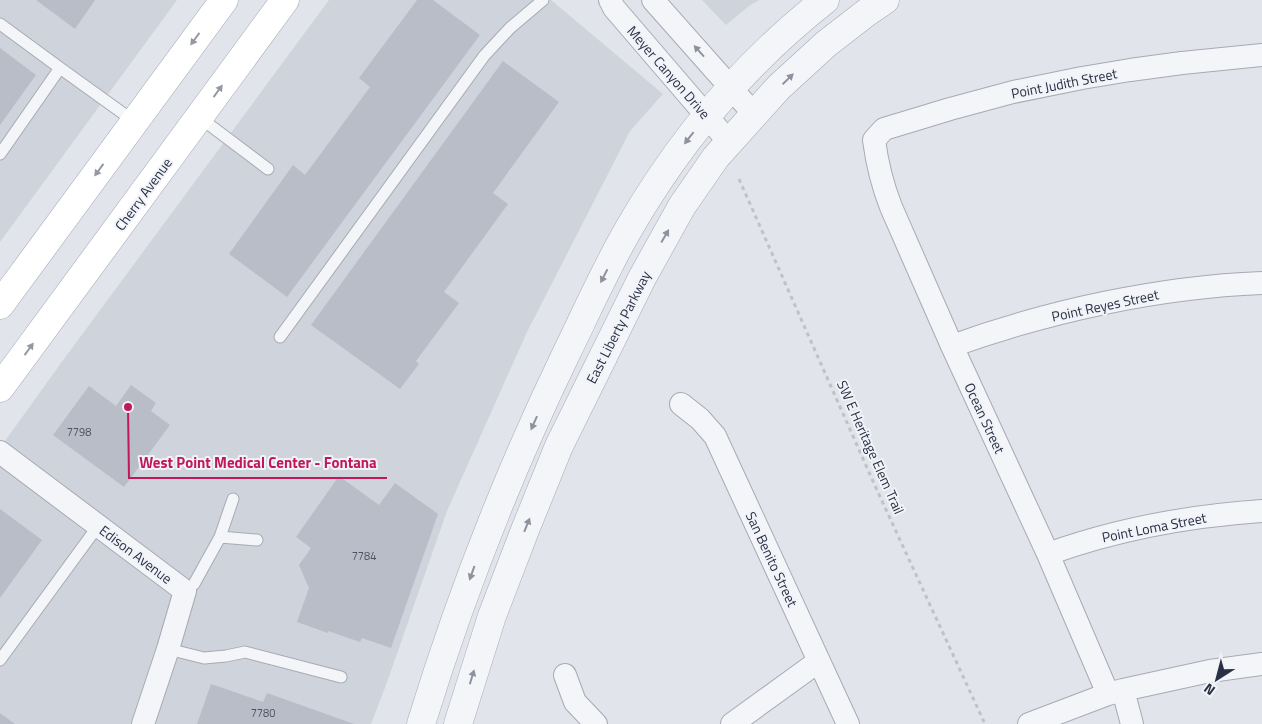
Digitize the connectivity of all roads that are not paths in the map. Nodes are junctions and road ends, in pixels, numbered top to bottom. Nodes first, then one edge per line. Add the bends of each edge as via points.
1 (224, 0) edge
2 (285, 0) edge
3 (543, 0) edge
4 (610, 0) edge
5 (653, 0) edge
6 (825, 0) edge
7 (885, 0) edge
8 (0, 24) edge
9 (1262, 56) edge
10 (60, 68) junction
11 (731, 87) junction
12 (754, 114) junction
13 (706, 115) junction
14 (199, 117) junction
15 (135, 122) junction
16 (874, 140) joint
17 (730, 142) junction
18 (0, 154) edge
19 (268, 169) dead end
20 (1262, 283) edge
21 (0, 305) edge
22 (280, 337) dead end
23 (952, 346) junction
24 (0, 388) edge
25 (681, 404) dead end
26 (0, 452) edge
27 (234, 499) dead end
28 (1262, 511) edge
29 (98, 526) junction
30 (220, 537) junction
31 (257, 540) dead end
32 (1048, 554) junction
33 (185, 591) junction
34 (168, 649) junction
35 (0, 660) edge
36 (819, 661) junction
37 (1262, 664) edge
38 (565, 675) dead end
39 (341, 677) dead end
40 (1115, 692) junction
41 (142, 724) edge
42 (421, 724) edge
43 (458, 724) edge
44 (596, 724) edge
45 (732, 724) edge
46 (848, 724) edge
47 (1029, 724) edge
48 (1132, 724) edge

1 -> 15 main road
14 -> 2 main road, Cherry Avenue
3 - 22 lane via 484,56
4 - 13 street, Meyer Canyon Drive
11 -> 5 street
6 - 11 street
12 -> 7 street, East Liberty Parkway via 826,44
8 - 10 lane
9 - 16 street, Point Judith Street via 1130,70 1022,90 884,129
10 - 15 lane
10 - 18 lane
11 - 12 street
11 - 13 street
12 - 17 street, East Liberty Parkway
13 - 17 street, Meyer Canyon Drive
13 -> 42 street via 656,184 628,230 549,389 481,548
14 - 19 lane
24 -> 14 main road, Cherry Avenue
15 -> 21 main road
16 - 23 street, Ocean Street via 883,186
43 -> 17 street, East Liberty Parkway via 492,616 525,530 595,371 682,206
20 - 23 street, Point Reyes Street via 1184,290 1124,300 1018,324
23 - 32 street, Ocean Street
25 - 36 street, San Benito Street via 715,436
26 - 29 street, Edison Avenue
27 - 30 lane
28 - 32 street, Point Loma Street via 1153,525
29 - 33 street, Edison Avenue
29 - 35 lane
30 - 31 lane
30 - 33 lane via 194,584
32 - 40 street, Ocean Street
33 - 34 street, Edison Avenue
34 - 39 lane via 204,658 245,652
34 - 41 street, Edison Avenue
36 - 45 street
36 - 46 street, San Benito Street
37 - 40 street
38 - 44 street via 574,702
40 - 47 street
40 - 48 street, Ocean Street

